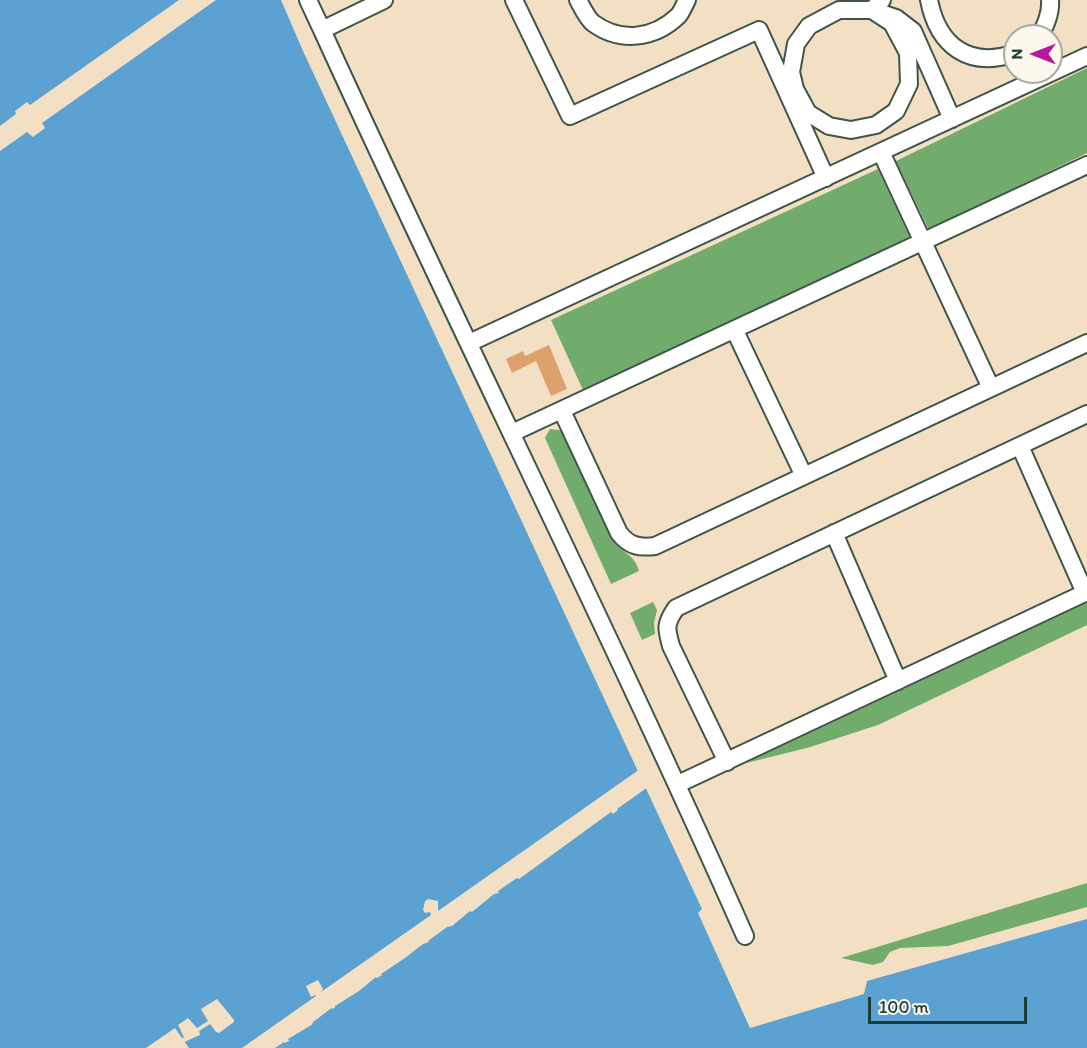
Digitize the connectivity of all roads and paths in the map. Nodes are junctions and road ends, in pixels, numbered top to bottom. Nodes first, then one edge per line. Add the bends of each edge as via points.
1 (308, 0) edge
2 (384, 0) edge
3 (514, 0) edge
4 (578, 0) edge
5 (687, 0) edge
6 (929, 0) edge
7 (1050, 0) edge
8 (877, 5) edge
9 (1045, 24) edge
10 (322, 30) junction
11 (1087, 56) edge
12 (1003, 57) edge
13 (952, 119) junction
14 (881, 152) junction
15 (1087, 165) edge
16 (826, 178) junction
17 (922, 243) junction
18 (735, 331) junction
19 (468, 343) junction
20 (1087, 343) edge
21 (991, 388) junction
22 (562, 411) junction
23 (1087, 414) edge
24 (512, 433) junction
25 (1020, 446) junction
26 (804, 476) junction
27 (834, 533) junction
28 (1086, 593) edge
29 (898, 681) junction
30 (727, 762) junction
31 (678, 784) junction
32 (745, 936) dead end

1 - 10 lane
2 - 10 lane
3 - 16 lane via 570,116 759,30
4 - 5 lane via 591,22 613,35 634,37 659,30 680,15
6 - 12 lane via 940,34 957,50 977,58
7 - 9 lane
8 - 8 lane via 839,10 809,26 796,44 791,72 795,89 808,112 829,126 851,130 876,125 896,111 909,84 908,53
8 - 13 lane via 913,31
10 - 19 lane
11 - 13 lane
13 - 14 lane
14 - 16 lane
14 - 17 lane
15 - 17 lane
16 - 19 lane
17 - 18 lane
17 - 21 lane
18 - 22 lane
18 - 26 lane
19 - 24 lane
20 - 21 lane
21 - 26 lane
22 - 24 lane
22 - 26 lane via 619,533 633,546 655,546
23 - 25 lane
24 - 31 lane
25 - 27 lane
25 - 28 lane
27 - 29 lane
27 - 30 lane via 685,603 667,621 671,646
28 - 29 lane
29 - 30 lane
30 - 31 lane
31 - 32 lane

